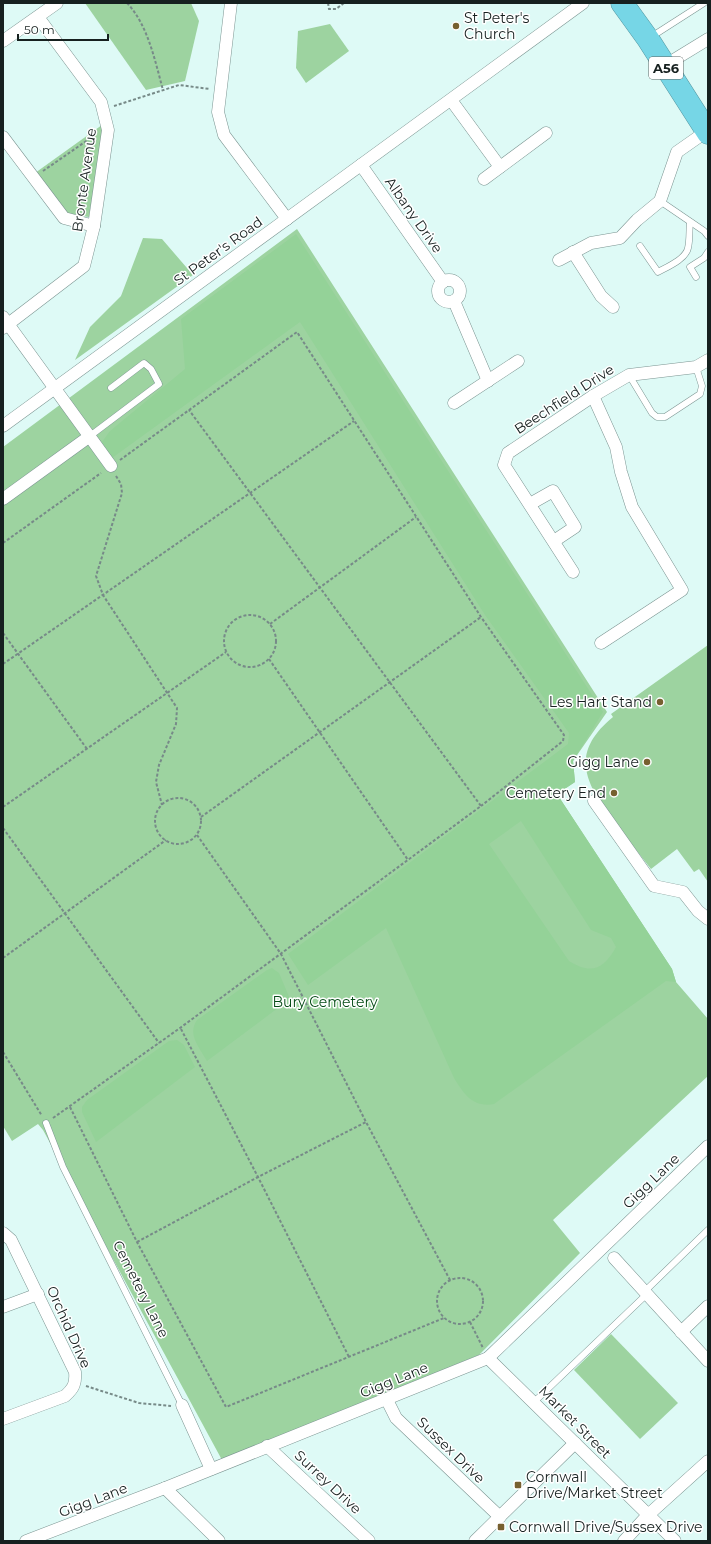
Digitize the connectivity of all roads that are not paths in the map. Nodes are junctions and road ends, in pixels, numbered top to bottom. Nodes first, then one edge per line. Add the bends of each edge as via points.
1 (57, 3) edge
2 (231, 3) edge
3 (583, 3) edge
4 (622, 3) edge
5 (704, 3) edge
6 (38, 17) junction
7 (648, 39) junction
8 (708, 40) edge
9 (3, 42) edge
10 (664, 66) junction
11 (451, 100) junction
12 (707, 132) edge
13 (546, 133) dead end
14 (3, 137) edge
15 (361, 165) junction
16 (500, 167) junction
17 (484, 179) dead end
18 (660, 201) junction
19 (287, 219) junction
20 (690, 222) junction
21 (94, 226) junction
22 (708, 236) edge
23 (640, 246) dead end
24 (573, 252) junction
25 (708, 252) edge
26 (559, 260) dead end
27 (696, 277) dead end
28 (614, 307) dead end
29 (5, 323) edge
30 (708, 360) edge
31 (518, 361) dead end
32 (696, 367) junction
33 (629, 375) junction
34 (488, 381) junction
35 (55, 388) junction
36 (111, 388) dead end
37 (593, 396) junction
38 (454, 403) dead end
39 (3, 426) edge
40 (90, 436) junction
41 (111, 466) road end
42 (3, 499) edge
43 (530, 504) junction
44 (554, 541) junction
45 (573, 572) dead end
46 (601, 643) dead end
47 (594, 801) dead end
48 (708, 919) edge
49 (46, 1122) road end
50 (708, 1146) edge
51 (708, 1230) edge
52 (3, 1233) edge
53 (614, 1258) dead end
54 (646, 1293) junction
55 (38, 1294) junction
56 (708, 1306) edge
57 (3, 1308) edge
58 (681, 1332) junction
59 (488, 1358) junction
60 (708, 1361) edge
61 (386, 1400) junction
62 (534, 1402) junction
63 (182, 1405) joint
64 (3, 1419) edge
65 (575, 1443) junction
66 (267, 1446) junction
67 (708, 1460) edge
68 (211, 1469) junction
69 (165, 1488) junction
70 (648, 1516) junction
71 (500, 1517) junction
72 (46, 1538) edge
73 (26, 1541) edge
74 (219, 1541) edge
75 (369, 1541) edge
76 (476, 1541) edge
77 (624, 1541) edge
78 (675, 1541) edge

1 - 6 street
2 - 19 street via 218,112 224,134
3 - 11 street, St Peter's Road
4 - 7 highway, A56
5 - 7 lane
6 - 9 street
6 - 21 street, Bronte Avenue via 101,102 107,126
7 - 10 highway, A56
8 - 10 street
10 - 12 highway, A56
11 - 15 street, St Peter's Road
11 - 16 street
12 - 18 street via 677,152
13 - 16 street
14 - 21 street via 64,218
15 - 19 street, St Peter's Road
15 - 34 street, Albany Drive via 443,282 438,290 440,296 445,301 454,301
16 - 17 street
18 - 20 lane
18 - 24 street via 620,238 591,243
19 - 35 street, St Peter's Road
20 - 22 lane
20 - 23 lane via 686,253 658,272
21 - 29 street, Bronte Avenue via 84,266
24 - 26 street
24 - 28 street via 601,296
25 - 27 lane via 704,258 690,267
29 - 35 street
30 - 32 street, Beechfield Drive
31 - 34 street
32 - 33 street, Beechfield Drive
32 - 33 lane via 702,386 700,394 665,417 657,417 652,413
33 - 37 street, Beechfield Drive
34 - 38 street
35 - 39 street, St Peter's Road
35 - 40 street
36 - 40 lane via 144,363 151,369 159,384
37 - 43 street, Beechfield Drive via 508,453 504,465
37 - 46 street via 616,447 632,507 682,590
40 - 41 street
40 - 42 street
43 - 44 street
43 - 44 street via 553,491 575,527
44 - 45 street
47 - 48 street via 654,886 683,892
49 - 63 lane, Cemetery Lane via 63,1167
50 - 59 street, Gigg Lane
51 - 54 lane
52 - 55 street, Orchid Drive via 11,1240
53 - 54 street
54 - 58 street
54 - 62 lane
55 - 57 street
55 - 64 street, Orchid Drive via 76,1372 76,1382 65,1396
56 - 58 street
58 - 60 street
59 - 61 street, Gigg Lane
59 - 62 street, Market Street
61 - 66 street, Gigg Lane
61 - 71 street, Sussex Drive via 396,1418
62 - 65 street, Market Street
63 - 68 street, Cemetery Lane
65 - 70 street, Market Street
65 - 71 street
66 - 68 street, Gigg Lane
66 - 75 street, Surrey Drive
67 - 70 street
68 - 69 street, Gigg Lane
69 - 72 street, Gigg Lane
69 - 74 street
70 - 77 street
70 - 78 street, Market Street
71 - 76 street
72 - 73 street, Gigg Lane

